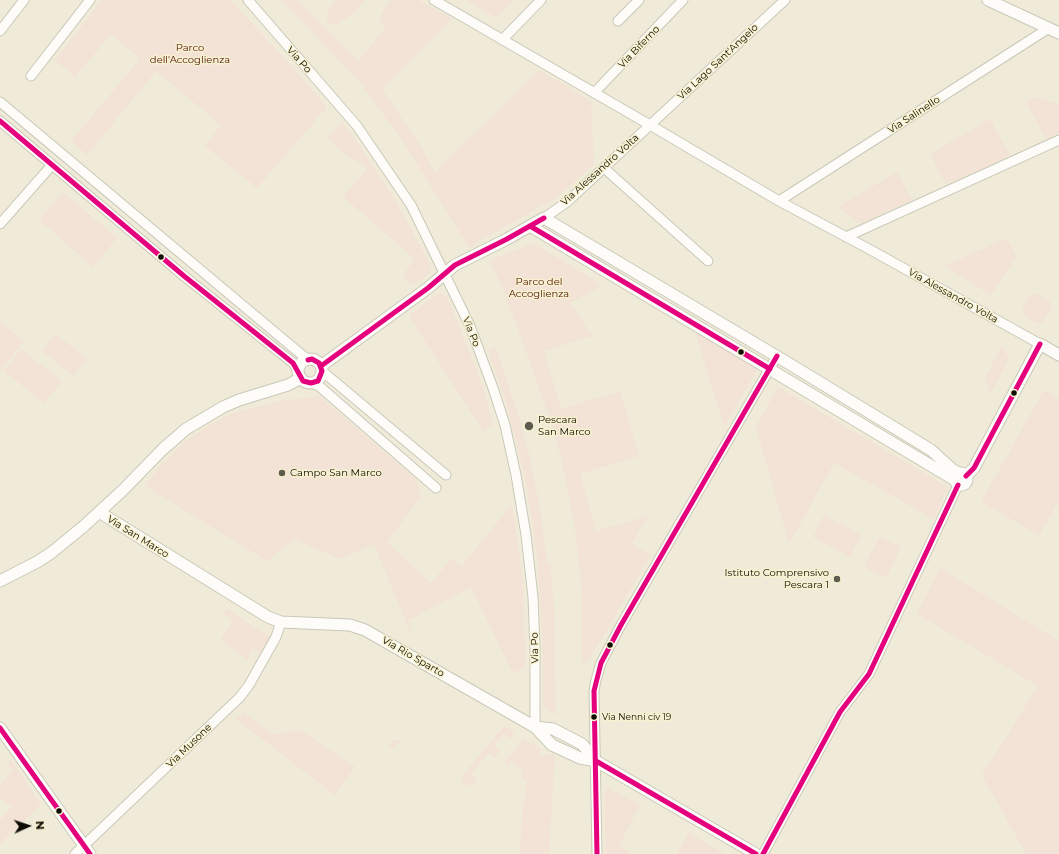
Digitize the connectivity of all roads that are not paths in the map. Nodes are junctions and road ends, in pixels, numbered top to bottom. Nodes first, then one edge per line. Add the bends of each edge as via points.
1 (24, 0) edge
2 (90, 0) edge
3 (248, 0) edge
4 (434, 0) edge
5 (541, 0) edge
6 (639, 0) edge
7 (684, 0) edge
8 (785, 0) edge
9 (988, 0) edge
10 (618, 21) dead end
11 (0, 30) edge
12 (1054, 31) edge
13 (502, 40) junction
14 (31, 76) dead end
15 (594, 93) junction
16 (0, 102) edge
17 (0, 121) edge
18 (650, 125) junction
19 (1059, 140) edge
20 (52, 166) junction
21 (604, 168) junction
22 (779, 201) junction
23 (544, 218) junction
24 (0, 224) edge
25 (530, 226) junction
26 (846, 237) junction
27 (708, 261) dead end
28 (445, 273) junction
29 (1040, 344) junction
30 (1059, 355) edge
31 (777, 356) junction
32 (308, 360) junction
33 (322, 369) junction
34 (770, 369) junction
35 (300, 375) junction
36 (311, 383) junction
37 (446, 475) dead end
38 (960, 478) junction
39 (436, 488) dead end
40 (99, 512) junction
41 (0, 581) edge
42 (281, 622) junction
43 (534, 727) junction
44 (0, 728) edge
45 (596, 761) junction
46 (87, 850) edge
47 (75, 854) edge
48 (597, 854) edge
49 (756, 854) edge
50 (763, 854) edge

1 - 11 street
2 - 14 street
3 - 28 street, Via Po via 357,126 411,205
4 - 13 street, Via Alessandro Volta
5 - 13 street
6 - 10 street
7 - 15 street, Via Biferno
8 - 18 street, Via Lago Sant'Angelo
9 - 12 street
12 - 22 street, Via Salinello
13 - 15 street, Via Alessandro Volta
15 - 18 street, Via Alessandro Volta
16 - 32 street
17 - 20 street
18 - 21 street, Via Alessandro Volta
18 - 22 street, Via Alessandro Volta
19 - 26 street
20 - 24 street
20 - 35 street via 294,364
21 - 23 street, Via Alessandro Volta via 567,202
21 - 27 street
22 - 26 street, Via Alessandro Volta
23 - 25 street, Via Alessandro Volta
23 - 31 street
25 - 28 street, Via Alessandro Volta via 457,263
25 - 34 street
26 - 29 street, Via Alessandro Volta
28 - 33 street, Via Alessandro Volta
28 - 43 street, Via Po via 470,326 493,388 505,425 516,475 533,597
29 - 30 street, Via Alessandro Volta
29 - 38 street via 974,468
31 - 34 street
31 - 38 street via 931,450
32 - 33 street via 316,361
32 - 35 street via 302,362
33 - 36 street via 320,378
33 - 37 street
34 - 38 street
34 - 45 street via 601,663 594,691
35 - 36 street via 303,380
35 - 40 street via 288,385 239,400 190,426
36 - 39 street via 319,386
38 - 50 street via 869,674 840,712
40 - 41 street, Via San Marco via 51,553
40 - 42 street, Via San Marco via 268,617
42 - 43 street, Via Rio Sparto via 350,625 365,630
42 - 46 street, Via Musone via 276,637 240,697
43 - 45 street, Via Rio Sparto via 552,745 580,758
44 - 46 street
45 - 48 street
45 - 49 street, Via Rio Sparto
46 - 47 street, Via Musone

